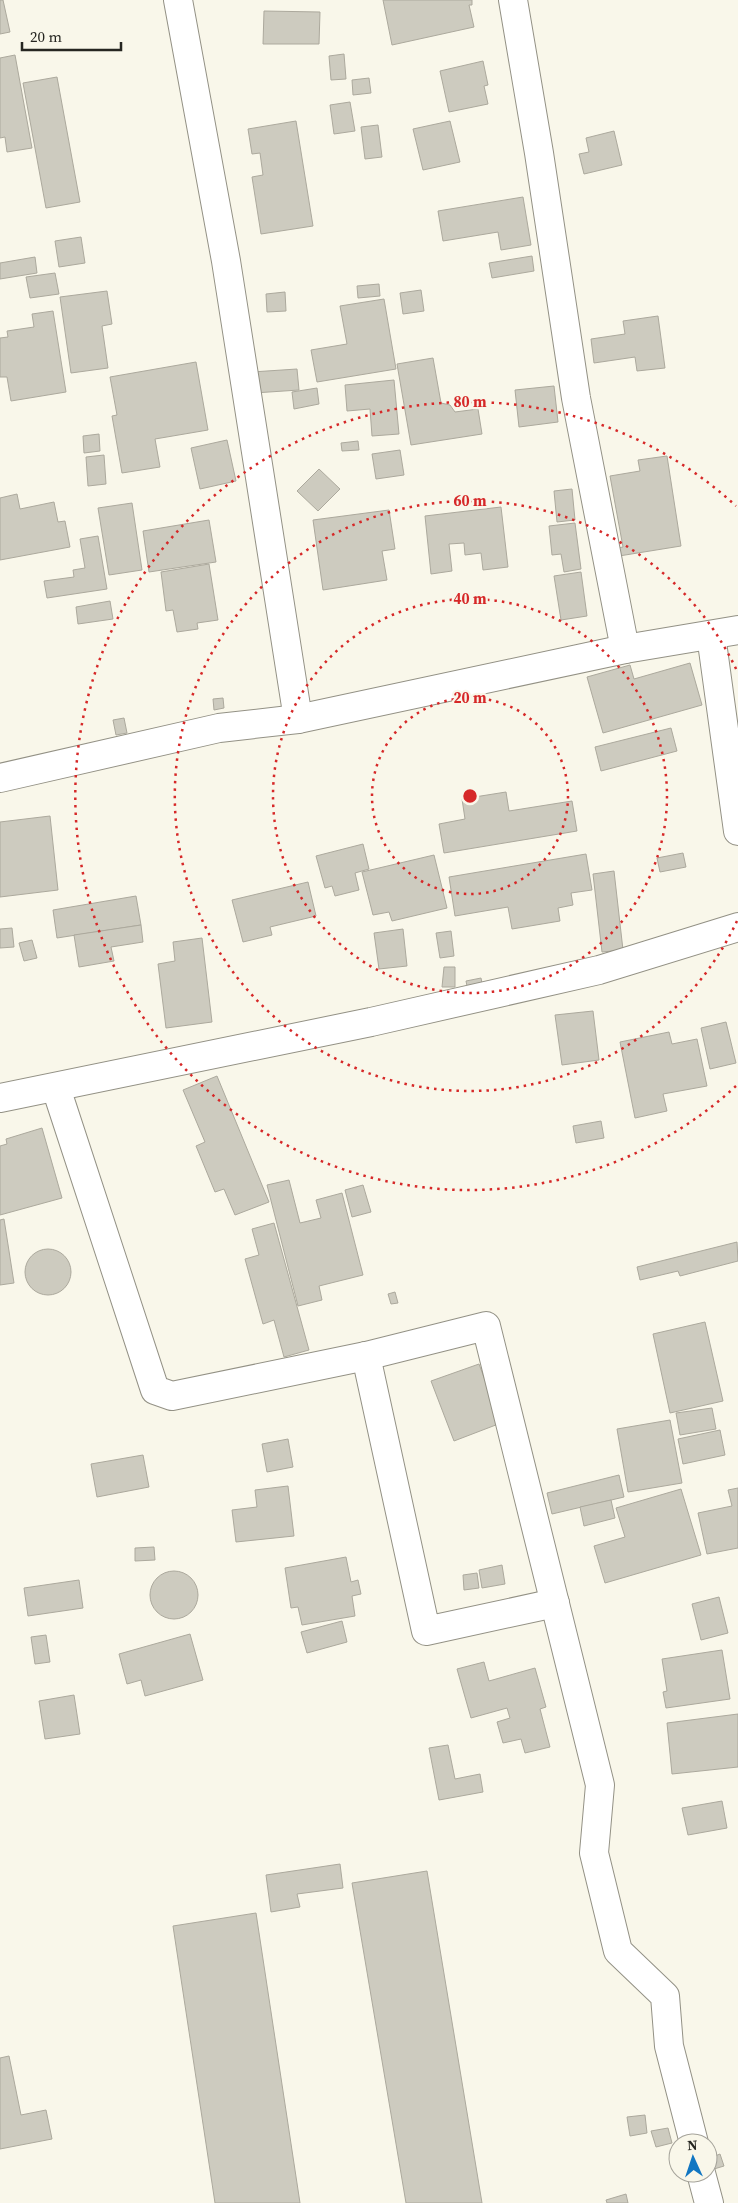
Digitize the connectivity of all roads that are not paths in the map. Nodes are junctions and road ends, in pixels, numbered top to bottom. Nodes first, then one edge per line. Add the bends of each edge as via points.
1 (178, 0) edge
2 (513, 0) edge
3 (738, 630) edge
4 (711, 636) junction
5 (625, 649) junction
6 (298, 719) junction
7 (0, 778) edge
8 (738, 831) edge
9 (738, 927) edge
10 (56, 1088) junction
11 (0, 1098) edge
12 (366, 1356) junction
13 (555, 1602) junction
14 (691, 2133) edge
15 (704, 2183) edge
16 (709, 2203) edge

1 - 6 street via 229,281
2 - 5 street via 540,153 576,398
3 - 4 street
4 - 5 street
4 - 8 street
5 - 6 street
6 - 7 street via 218,728
9 - 10 street via 599,970
10 - 11 street
10 - 12 street via 155,1390 172,1396
12 - 13 street via 486,1326
12 - 13 street via 426,1630
13 - 14 street via 600,1785 594,1853 618,1951 665,1996 669,2046
15 - 16 street

